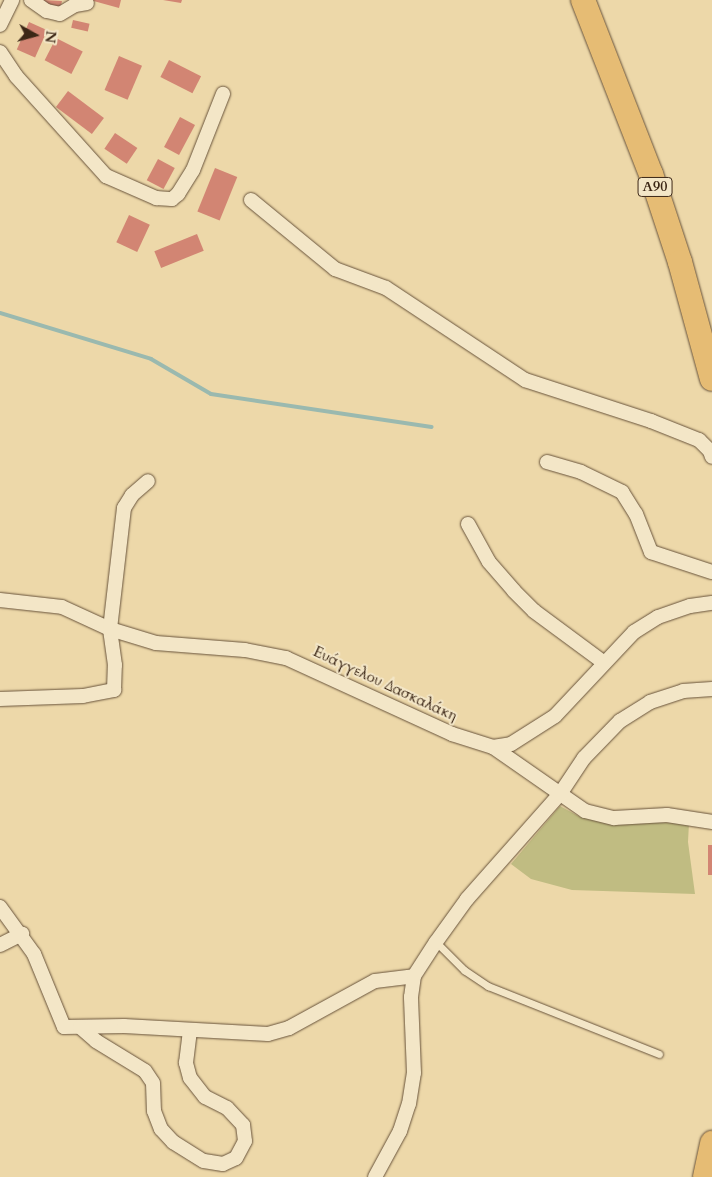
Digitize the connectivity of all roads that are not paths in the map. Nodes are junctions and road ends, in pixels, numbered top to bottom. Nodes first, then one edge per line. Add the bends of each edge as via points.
1 (31, 0) edge
2 (583, 0) edge
3 (87, 3) dead end
4 (7, 5) edge
5 (0, 25) edge
6 (0, 52) edge
7 (223, 94) dead end
8 (251, 200) dead end
9 (712, 379) edge
10 (712, 457) edge
11 (547, 462) dead end
12 (148, 481) dead end
13 (468, 524) dead end
14 (712, 572) edge
15 (0, 600) edge
16 (712, 604) edge
17 (110, 629) junction
18 (603, 662) junction
19 (712, 689) edge
20 (0, 699) edge
21 (493, 747) junction
22 (560, 794) junction
23 (712, 822) edge
24 (0, 907) edge
25 (22, 934) junction
26 (436, 942) junction
27 (0, 944) edge
28 (414, 976) junction
29 (80, 1027) junction
30 (190, 1030) junction
31 (659, 1054) dead end
32 (712, 1143) edge
33 (375, 1177) edge
34 (705, 1177) edge

1 - 3 street via 47,11 60,14 75,5
2 - 9 highway, Α90 via 657,192
4 - 5 street
6 - 7 street via 16,76 106,176 156,198 172,199 178,194 193,170
8 - 10 street via 335,270 386,288 525,380 651,420 699,440
11 - 14 street via 581,472 622,492 636,514 651,552
12 - 17 street via 124,508
13 - 18 street via 489,562 514,591 534,611
15 - 17 street, Ευάγγελου Δασκαλάκη via 62,608
16 - 18 street via 690,606 658,617 634,632
17 - 20 street via 116,676 114,690 110,693
17 - 21 street, Ευάγγελου Δασκαλάκη via 156,643 246,650 286,658 452,734
18 - 21 street via 555,716 511,744
19 - 22 street via 683,692 634,711 599,740
21 - 22 street, Ευάγγελου Δασκαλάκη
22 - 23 street, Ευάγγελου Δασκαλάκη via 585,811 614,818 667,816
22 - 26 street via 467,899
24 - 25 street
25 - 27 street
25 - 29 street via 34,954 64,1028
26 - 28 street
26 - 31 lane via 464,970 488,986
28 - 30 street via 375,982 289,1028 268,1034
28 - 33 street via 411,1096 400,1131
29 - 30 street
29 - 30 street via 96,1042 145,1072 153,1082 154,1111 161,1129 173,1142 204,1162 223,1164 236,1158 245,1141 243,1126 227,1108 205,1097 190,1078 186,1063
32 - 34 highway

